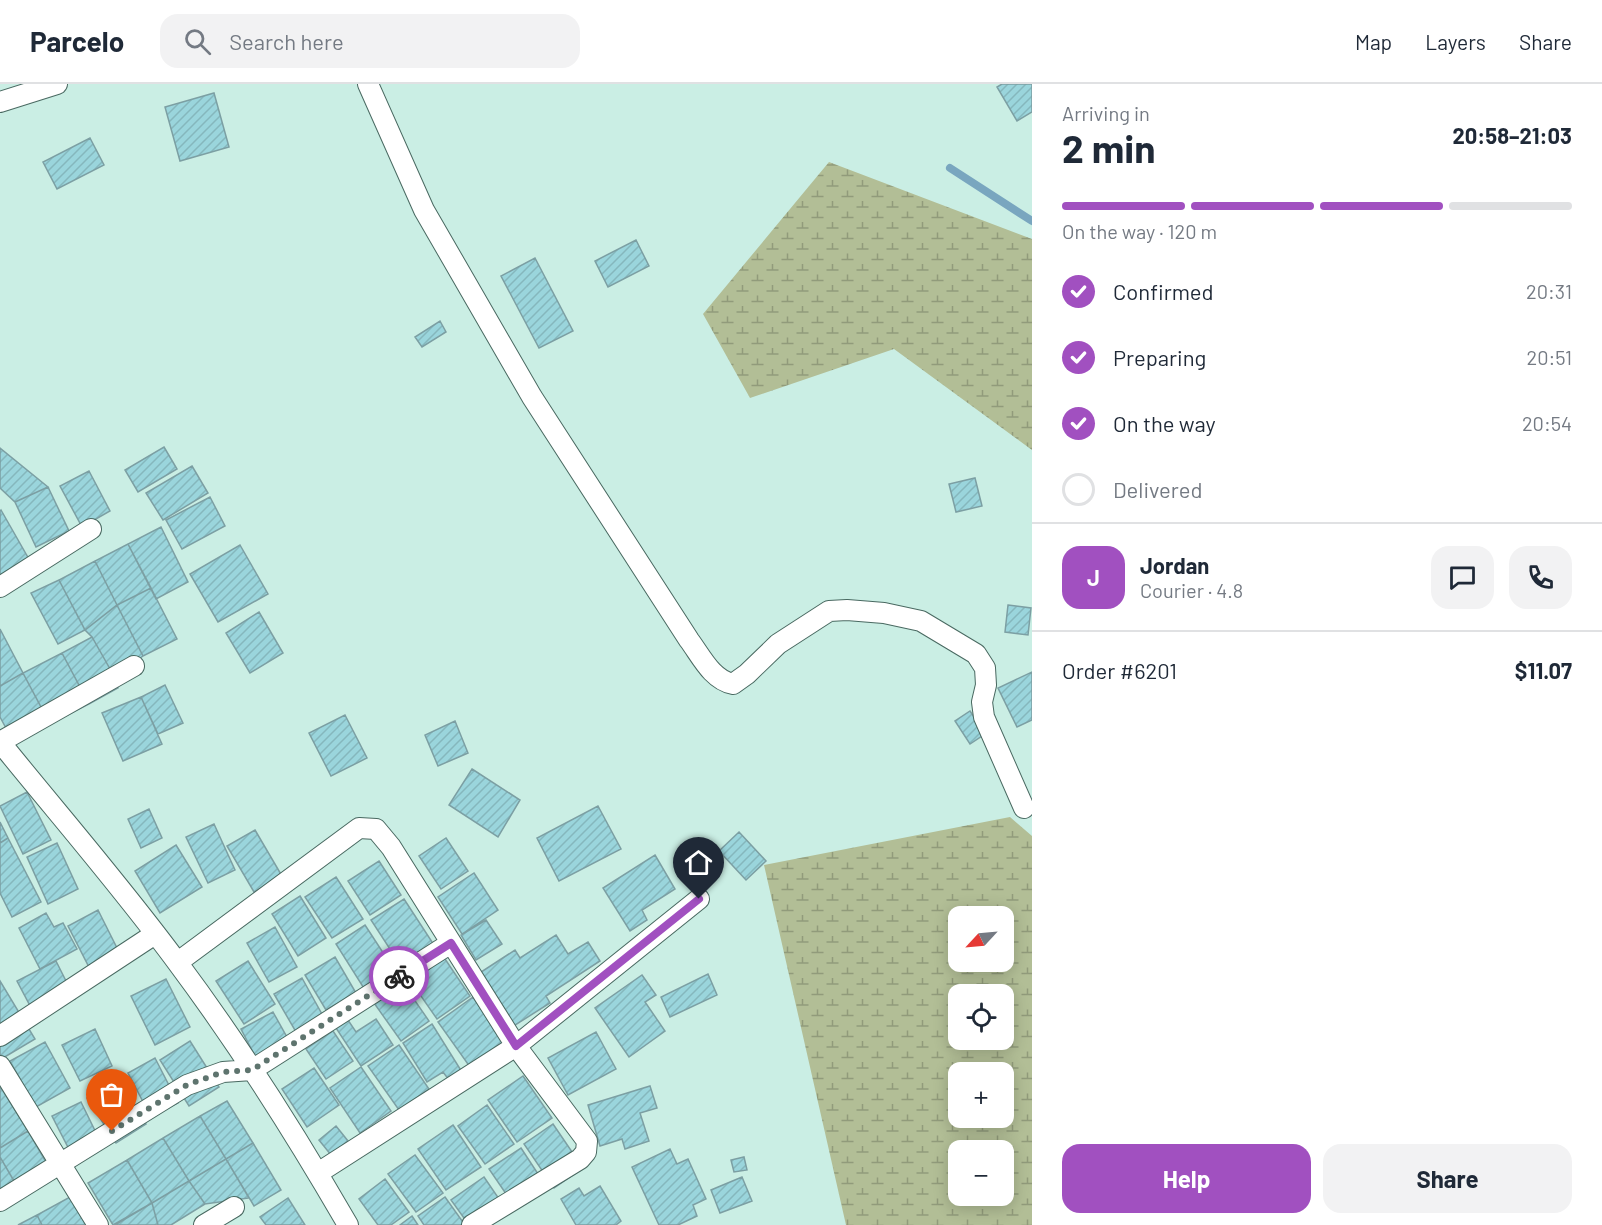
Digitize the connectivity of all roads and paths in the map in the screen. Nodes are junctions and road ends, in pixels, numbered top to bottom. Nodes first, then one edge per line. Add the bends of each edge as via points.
1 (57, 84) edge
2 (368, 84) edge
3 (0, 102) edge
4 (91, 529) dead end
5 (0, 587) edge
6 (134, 666) dead end
7 (0, 742) edge
8 (1024, 808) dead end
9 (699, 899) dead end
10 (155, 934) junction
11 (451, 943) junction
12 (178, 962) junction
13 (0, 1036) edge
14 (516, 1046) junction
15 (0, 1066) edge
16 (252, 1070) junction
17 (60, 1164) junction
18 (318, 1173) junction
19 (0, 1201) edge
20 (234, 1207) dead end
21 (98, 1225) edge
22 (204, 1225) edge
23 (348, 1225) edge
24 (472, 1225) edge

1 - 3 street
2 - 8 street via 424,210 532,398 713,672 732,684 778,644 829,611 884,613 921,621 976,654 985,668 984,717
4 - 5 street
6 - 7 street
7 - 10 street
9 - 14 street
10 - 12 street
10 - 13 street
11 - 12 street via 391,847 376,829 359,828
11 - 14 street
11 - 16 street
12 - 16 street
14 - 18 street
14 - 24 street via 587,1141 586,1152
15 - 17 street
16 - 17 street via 223,1072 187,1085
16 - 18 street
17 - 19 street
17 - 21 street
18 - 23 street
20 - 22 street

